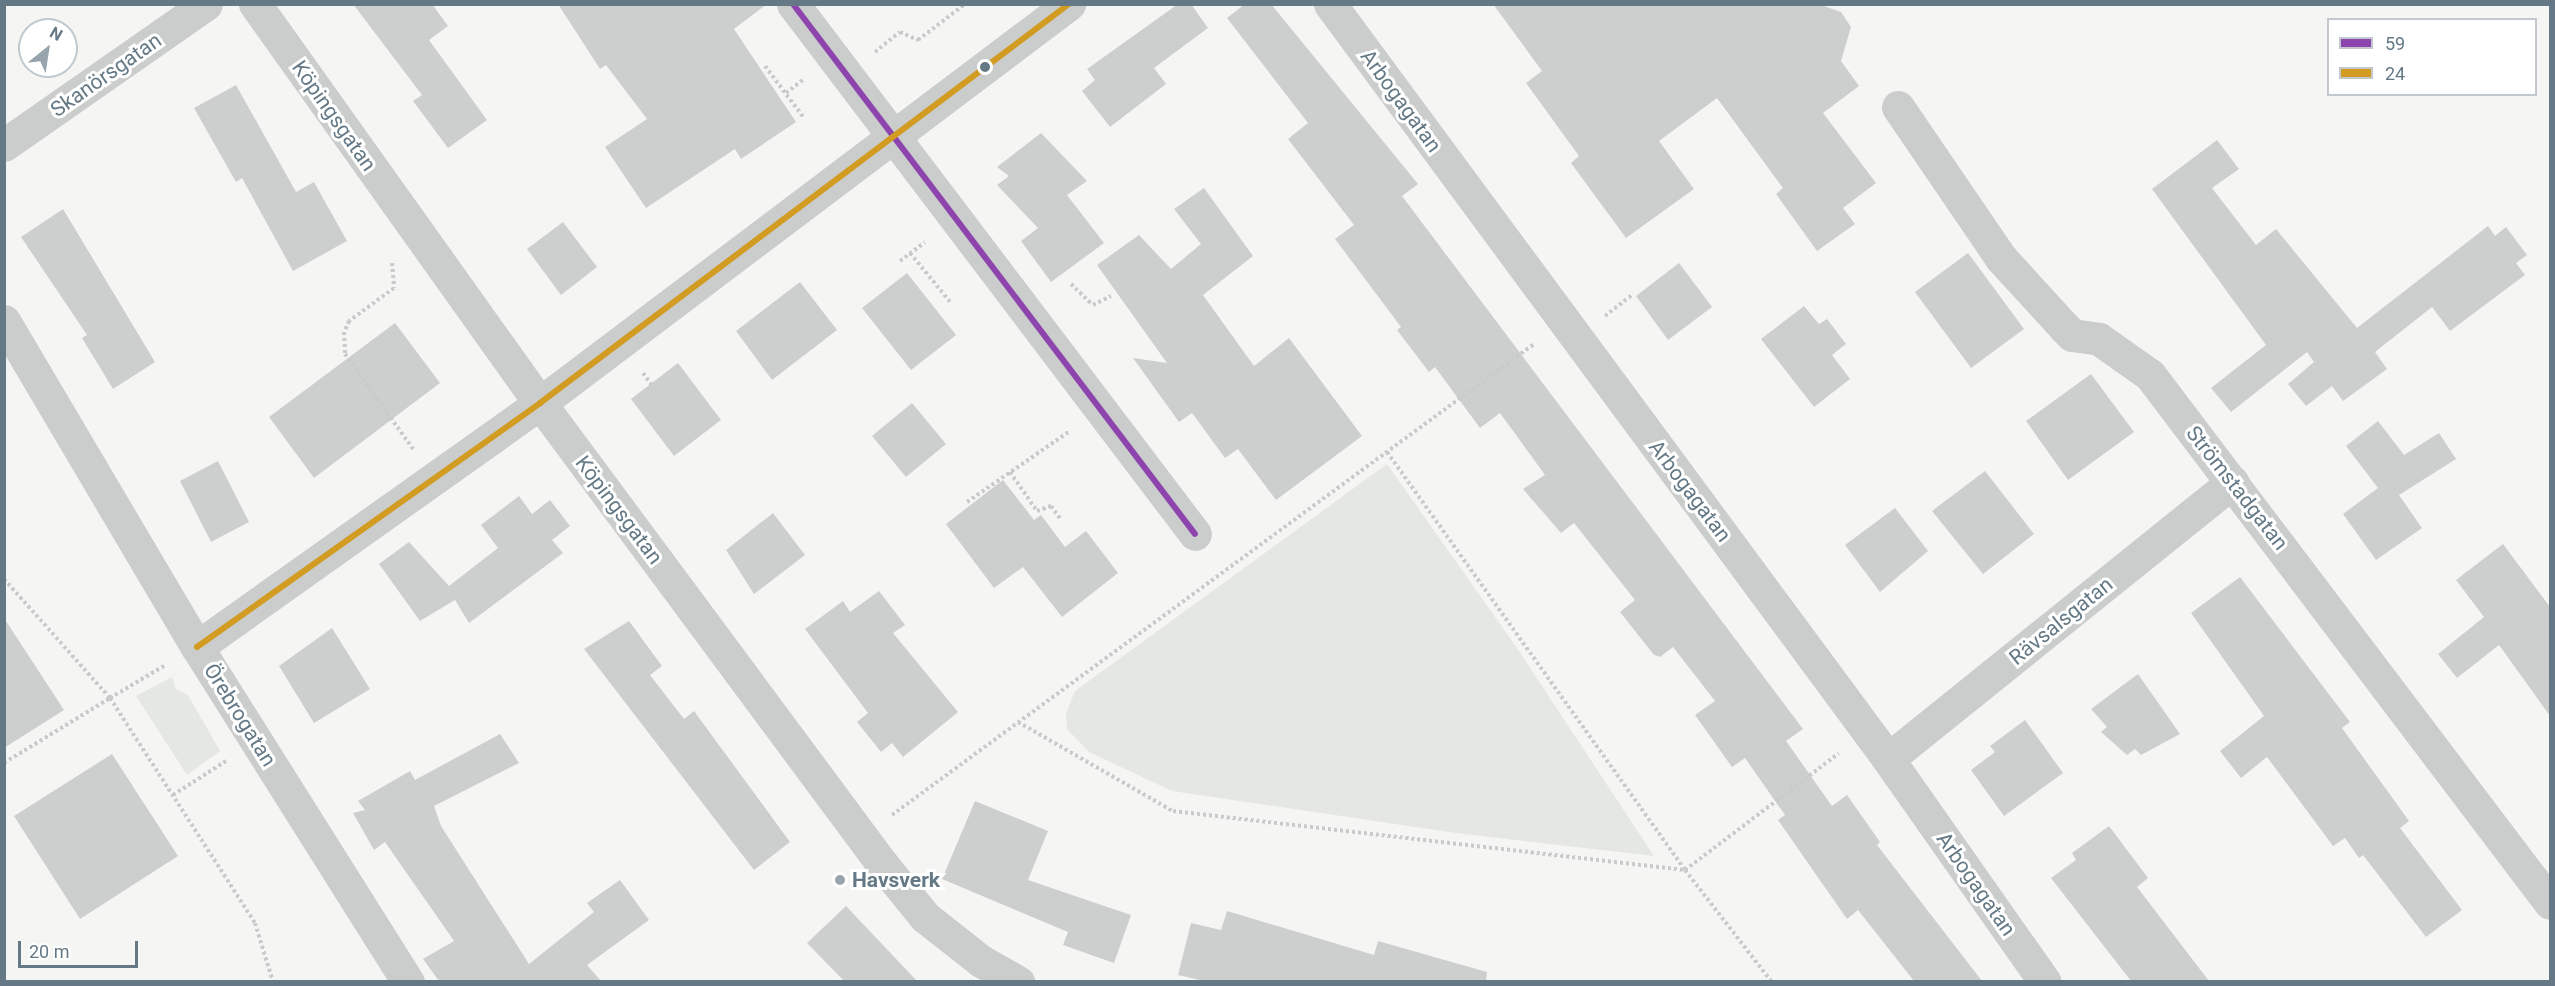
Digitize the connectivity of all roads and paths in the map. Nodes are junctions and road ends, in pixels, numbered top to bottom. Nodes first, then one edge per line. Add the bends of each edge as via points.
1 (206, 4) edge
2 (255, 4) edge
3 (793, 4) edge
4 (965, 4) edge
5 (1069, 4) edge
6 (1330, 4) edge
7 (765, 66) dead end
8 (845, 75) junction
9 (1898, 107) dead end
10 (804, 118) dead end
11 (891, 138) junction
12 (4, 145) edge
13 (929, 239) dead end
14 (910, 254) junction
15 (392, 259) dead end
16 (900, 261) dead end
17 (1071, 285) dead end
18 (1111, 296) dead end
19 (951, 303) dead end
20 (4, 321) edge
21 (1564, 321) junction
22 (540, 403) junction
23 (1099, 411) junction
24 (1387, 452) junction
25 (1010, 472) junction
26 (435, 478) junction
27 (2233, 482) junction
28 (967, 502) dead end
29 (1061, 520) dead end
30 (1195, 534) dead end
31 (4, 579) edge
32 (197, 647) junction
33 (110, 698) junction
34 (1018, 722) junction
35 (1867, 732) junction
36 (257, 742) junction
37 (1888, 759) junction
38 (4, 763) edge
39 (173, 795) junction
40 (862, 836) junction
41 (1685, 870) junction
42 (2550, 903) edge
43 (273, 981) edge
44 (408, 981) edge
45 (1018, 981) edge
46 (1772, 981) edge
47 (2045, 981) edge

1 - 12 street, Skanörsgatan
2 - 22 street, Köpingsgatan
3 - 8 street
4 - 8 path via 918,40 900,32
5 - 11 street
6 - 21 street, Arbogagatan
7 - 10 path
8 - 11 street
9 - 27 street, Strömstadgatan via 2001,258 2072,335 2099,339 2150,375
11 - 22 street
11 - 23 street
13 - 14 path
14 - 16 path
14 - 19 path
15 - 26 path via 394,288 349,321 344,332 345,354 366,389
17 - 18 path via 1093,305
20 - 32 street, Örebrogatan
21 - 24 path
21 - 35 street, Arbogagatan
22 - 26 street
22 - 40 street, Köpingsgatan
23 - 25 path
23 - 30 street
24 - 34 path
24 - 41 path
25 - 28 path
25 - 29 path via 1037,510 1051,506
26 - 32 street
27 - 37 street, Rävsalsgatan
27 - 42 street, Strömstadgatan
31 - 33 path
32 - 33 path
32 - 36 street, Örebrogatan
33 - 38 path
33 - 39 path
34 - 40 path
34 - 41 path via 1173,811
35 - 37 street, Arbogagatan
35 - 41 path
36 - 39 path
36 - 44 street, Örebrogatan
37 - 47 street, Arbogagatan
39 - 43 path via 255,923
40 - 45 street, Köpingsgatan via 924,917 981,962
41 - 46 path

